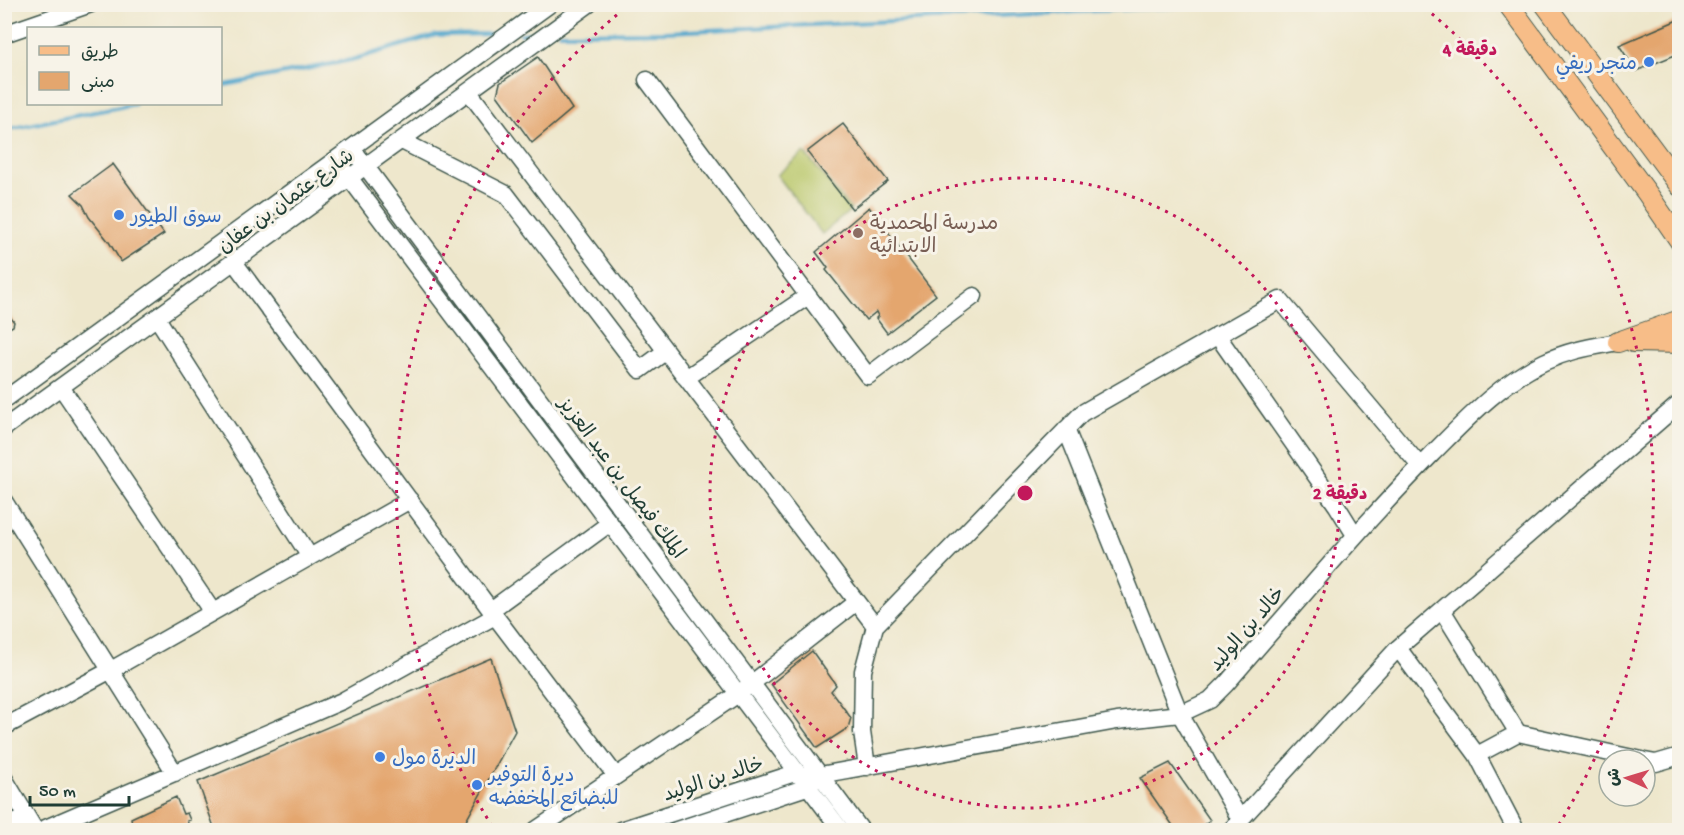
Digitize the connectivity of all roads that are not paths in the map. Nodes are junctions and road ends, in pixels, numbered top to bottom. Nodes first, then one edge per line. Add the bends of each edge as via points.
1 (91, 4) edge
2 (550, 4) edge
3 (589, 4) edge
4 (1508, 4) edge
5 (1545, 4) edge
6 (4, 34) edge
7 (647, 80) dead end
8 (469, 92) junction
9 (402, 141) junction
10 (352, 148) junction
11 (336, 160) junction
12 (366, 167) junction
13 (350, 179) junction
14 (1680, 186) edge
15 (1680, 242) edge
16 (234, 262) junction
17 (808, 296) junction
18 (974, 296) dead end
19 (157, 318) junction
20 (1680, 320) edge
21 (1217, 335) junction
22 (1618, 342) junction
23 (1680, 343) edge
24 (666, 351) junction
25 (686, 378) junction
26 (61, 387) junction
27 (4, 400) edge
28 (1680, 403) edge
29 (4, 428) edge
30 (1066, 429) junction
31 (1420, 466) junction
32 (410, 500) junction
33 (4, 501) edge
34 (610, 523) junction
35 (1355, 536) junction
36 (310, 557) junction
37 (856, 602) junction
38 (1442, 610) junction
39 (213, 612) junction
40 (493, 613) junction
41 (875, 626) junction
42 (1398, 648) junction
43 (111, 670) junction
44 (745, 689) junction
45 (1180, 714) junction
46 (4, 727) edge
47 (1518, 733) junction
48 (1597, 750) edge
49 (1477, 755) junction
50 (1680, 756) edge
51 (1657, 763) edge
52 (867, 767) junction
53 (175, 773) junction
54 (616, 776) junction
55 (4, 778) edge
56 (809, 778) junction
57 (31, 824) edge
58 (1236, 826) edge
59 (4, 828) edge
60 (41, 831) edge
61 (536, 831) edge
62 (620, 831) edge
63 (676, 831) edge
64 (841, 831) edge
65 (861, 831) edge
66 (1516, 831) edge

1 - 6 street
2 - 10 street, شارع عثمان بن عفان
3 - 8 street, شارع عثمان بن عفان
4 - 15 main road
5 - 14 main road
7 - 17 street
8 - 9 street, شارع عثمان بن عفان
8 - 24 street
9 - 12 street, شارع عثمان بن عفان
9 - 24 street via 506,194 640,370
10 - 11 street, شارع عثمان بن عفان
10 - 12 street, الملك فيصل بن عبد العزيز
11 - 13 street, الملك فيصل بن عبد العزيز
11 - 27 street, شارع عثمان بن عفان
12 - 13 street, شارع عثمان بن عفان
12 - 44 street, الملك فيصل بن عبد العزيز
13 - 16 street, شارع عثمان بن عفان
13 - 34 street, الملك فيصل بن عبد العزيز
16 - 19 street, شارع عثمان بن عفان
16 - 32 street
17 - 18 street via 868,376
17 - 25 street
19 - 26 street, شارع عثمان بن عفان
19 - 36 street
20 - 22 main road
21 - 30 street via 1082,413
21 - 31 street via 1280,300
21 - 35 street
22 - 23 main road
22 - 31 street, خالد بن الوليد via 1570,351 1515,379 1481,405
24 - 25 street
25 - 37 street
26 - 29 street, شارع عثمان بن عفان
26 - 39 street
28 - 38 street
30 - 41 street
30 - 45 street
31 - 35 street, خالد بن الوليد
32 - 36 street
32 - 40 street
33 - 43 street
34 - 40 street
34 - 44 street, الملك فيصل بن عبد العزيز
35 - 45 street, خالد بن الوليد via 1218,692
36 - 39 street
37 - 41 street
37 - 44 street
38 - 42 street
38 - 47 street
39 - 43 street
40 - 53 street via 342,701
40 - 54 street
41 - 52 street via 863,670 862,732
42 - 49 street
42 - 58 street
43 - 46 street
43 - 53 street
44 - 54 street
44 - 56 street, الملك فيصل بن عبد العزيز
45 - 52 street, خالد بن الوليد
45 - 58 street
47 - 48 street
47 - 49 street
49 - 66 street
50 - 51 street
52 - 56 street, خالد بن الوليد
53 - 60 street
54 - 61 street
55 - 57 street
56 - 62 street, خالد بن الوليد via 792,774
56 - 63 street, خالد بن الوليد via 801,789
56 - 64 street, الملك فيصل بن عبد العزيز
56 - 65 street, الملك فيصل بن عبد العزيز
57 - 59 street

